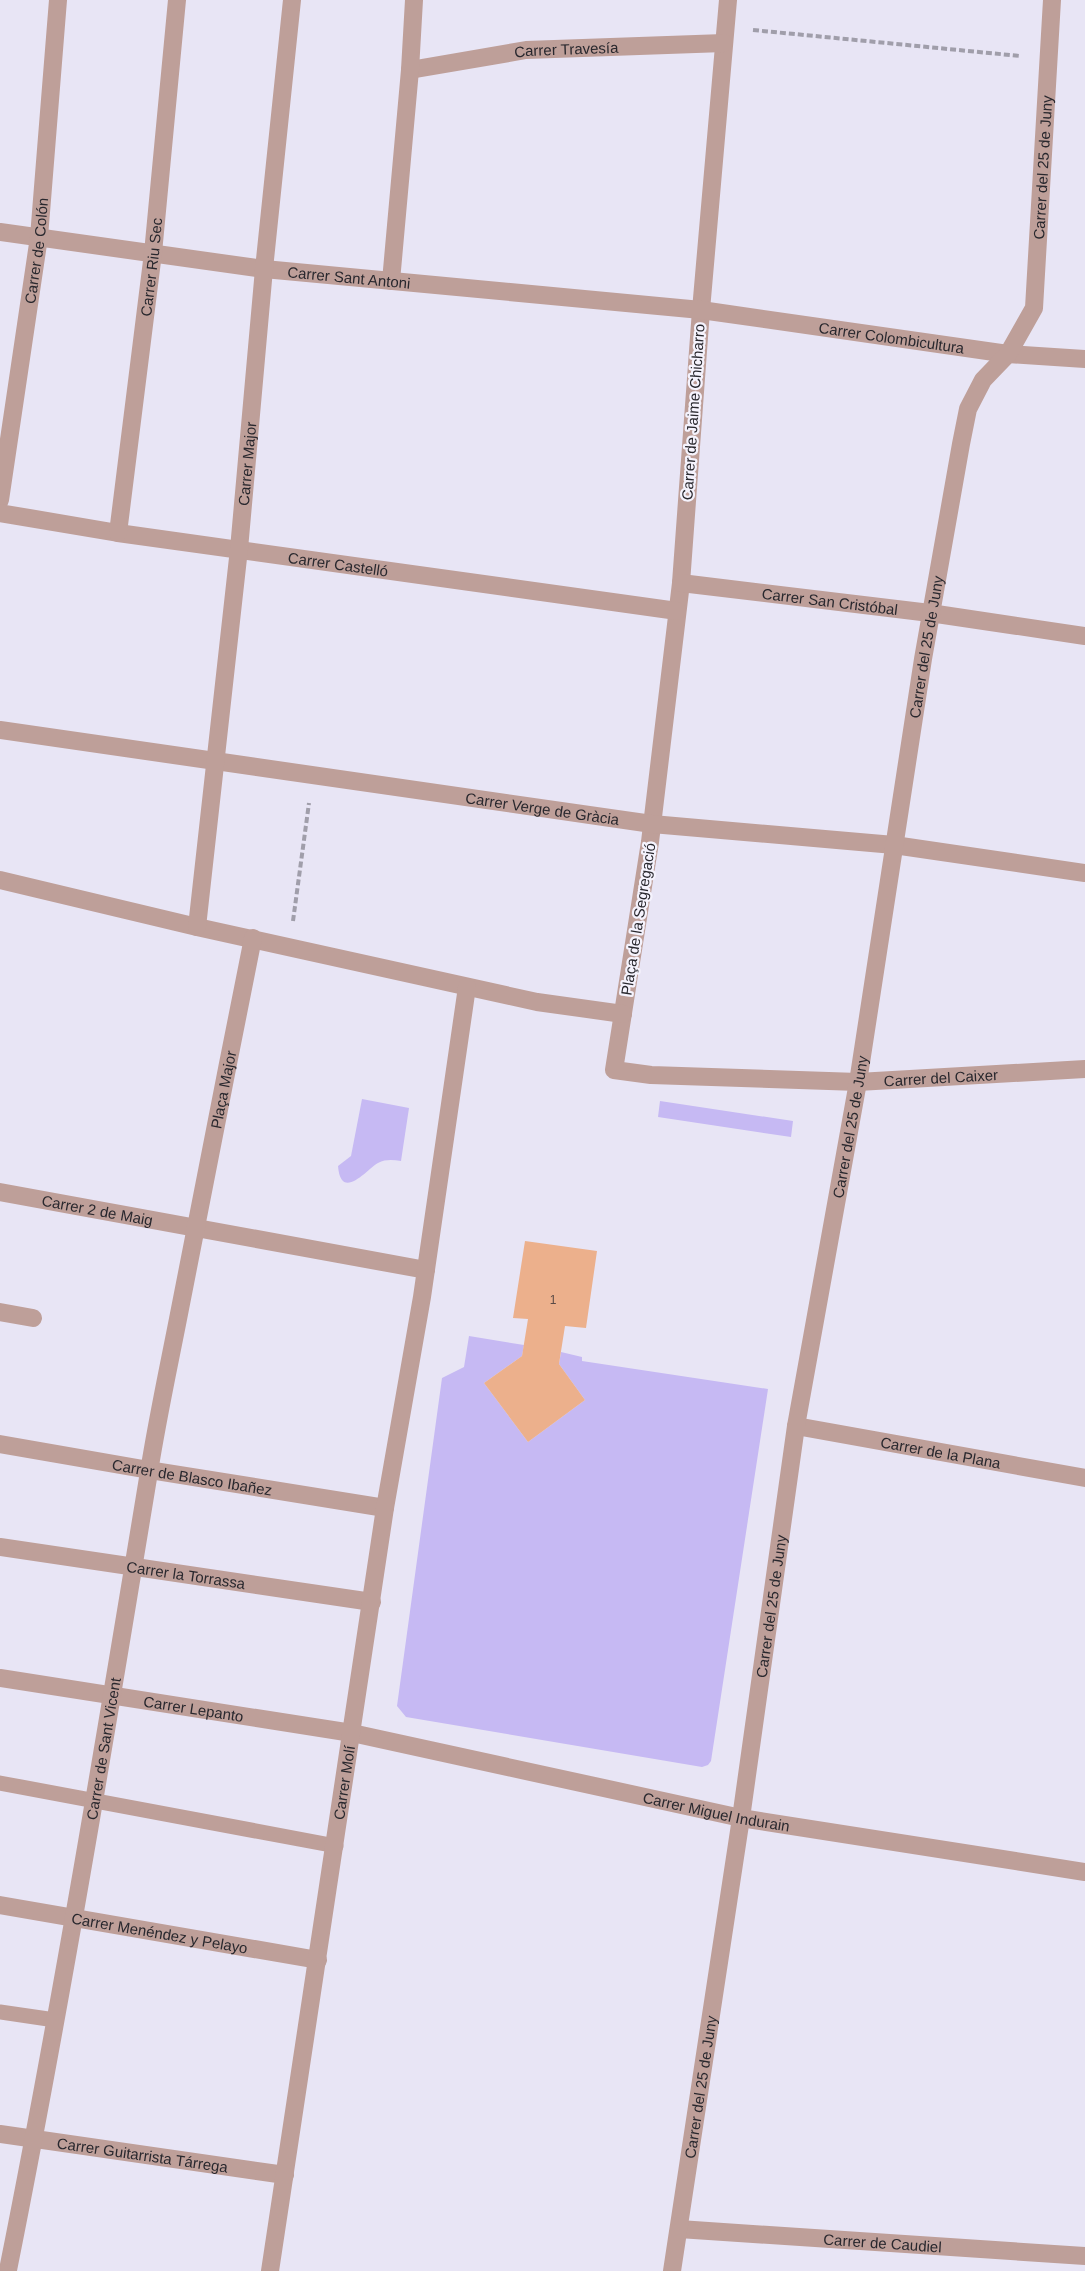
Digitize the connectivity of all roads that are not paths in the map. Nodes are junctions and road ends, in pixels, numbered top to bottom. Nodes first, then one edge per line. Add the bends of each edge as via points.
1 (58, 0) edge
2 (177, 0) edge
3 (291, 0) edge
4 (414, 0) edge
5 (728, 0) edge
6 (1052, 0) edge
7 (725, 35) junction
8 (410, 70) junction
9 (0, 232) edge
10 (39, 237) junction
11 (153, 253) junction
12 (264, 268) junction
13 (391, 281) junction
14 (701, 310) junction
15 (1008, 354) junction
16 (1085, 359) edge
17 (0, 500) edge
18 (0, 513) edge
19 (118, 533) junction
20 (239, 549) junction
21 (681, 583) junction
22 (677, 610) junction
23 (930, 613) junction
24 (1085, 636) edge
25 (0, 730) edge
26 (216, 762) junction
27 (652, 824) junction
28 (894, 845) junction
29 (1085, 873) edge
30 (0, 880) edge
31 (197, 927) junction
32 (254, 938) junction
33 (467, 987) junction
34 (623, 1014) junction
35 (1085, 1069) edge
36 (651, 1075) joint
37 (858, 1082) junction
38 (0, 1192) edge
39 (195, 1227) junction
40 (426, 1270) junction
41 (0, 1312) edge
42 (33, 1318) dead end
43 (796, 1426) junction
44 (0, 1444) edge
45 (149, 1470) junction
46 (1085, 1478) edge
47 (385, 1508) junction
48 (0, 1546) edge
49 (135, 1567) junction
50 (372, 1602) junction
51 (0, 1678) edge
52 (111, 1696) junction
53 (352, 1733) junction
54 (0, 1783) edge
55 (95, 1802) junction
56 (741, 1818) junction
57 (336, 1846) junction
58 (1085, 1872) edge
59 (0, 1905) edge
60 (74, 1919) junction
61 (318, 1960) junction
62 (0, 2013) edge
63 (55, 2020) junction
64 (0, 2134) edge
65 (34, 2138) junction
66 (285, 2175) junction
67 (679, 2229) junction
68 (1085, 2256) edge
69 (7, 2270) edge
70 (270, 2271) edge
71 (672, 2271) edge

1 - 10 street, Carrer de Colón
2 - 11 street, Carrer Riu Sec
3 - 12 street, Carrer Major
4 - 8 street
5 - 7 street, Carrer de Jaime Chicharro
6 - 15 street, Carrer del 25 de Juny via 1034,308
7 - 8 street, Carrer Travesía via 526,50
7 - 14 street, Carrer de Jaime Chicharro
8 - 13 street
9 - 10 street, Carrer Sant Antoni
10 - 11 street, Carrer Sant Antoni
10 - 17 street, Carrer de Colón
11 - 12 street, Carrer Sant Antoni
11 - 19 street, Carrer Riu Sec
12 - 13 street, Carrer Sant Antoni
12 - 20 street, Carrer Major
13 - 14 street, Carrer Sant Antoni
14 - 15 street, Carrer Colombicultura
14 - 21 street, Carrer de Jaime Chicharro
15 - 16 street, Carrer Colombicultura
15 - 23 street, Carrer del 25 de Juny via 983,380 968,409
18 - 19 street, Carrer Castelló
19 - 20 street, Carrer Castelló
20 - 22 street, Carrer Castelló
20 - 26 street, Carrer Major
21 - 22 street, Carrer de Jaime Chicharro
21 - 23 street, Carrer San Cristóbal
22 - 27 street, Carrer de Jaime Chicharro
23 - 24 street, Carrer San Cristóbal
23 - 28 street, Carrer del 25 de Juny
25 - 26 street, Carrer Verge de Gràcia
26 - 27 street, Carrer Verge de Gràcia
26 - 31 street, Carrer Major
27 - 28 street, Carrer Verge de Gràcia
27 - 34 street, Plaça de la Segregació
28 - 29 street, Carrer Verge de Gràcia
28 - 37 street, Carrer del 25 de Juny
30 - 31 street
31 - 32 street
32 - 33 street
32 - 39 street, Plaça Major
33 - 34 street, Plaça de la Segregació
33 - 40 street
34 - 36 street, Plaça de la Segregació via 614,1070
35 - 37 street, Carrer del Caixer
36 - 37 street, Carrer del Caixer
37 - 43 street, Carrer del 25 de Juny
38 - 39 street, Carrer 2 de Maig
39 - 40 street
39 - 45 street, Carrer de Sant Vicent
40 - 47 street, Carrer Molí
41 - 42 street
43 - 46 street, Carrer de la Plana
43 - 56 street, Carrer del 25 de Juny
44 - 45 street, Carrer de Blasco Ibañez
45 - 47 street, Carrer de Blasco Ibañez
45 - 49 street, Carrer de Sant Vicent
47 - 50 street, Carrer Molí
48 - 49 street, Carrer la Torrassa
49 - 50 street, Carrer la Torrassa
49 - 52 street, Carrer de Sant Vicent
50 - 53 street, Carrer Molí
51 - 52 street, Carrer Lepanto
52 - 53 street, Carrer Lepanto
52 - 55 street, Carrer de Sant Vicent
53 - 56 street, Carrer Miguel Indurain
53 - 57 street, Carrer Molí
54 - 55 lane
55 - 57 lane
55 - 60 street, Carrer de Sant Vicent
56 - 58 street, Carrer Miguel Indurain
56 - 67 street, Carrer del 25 de Juny
57 - 61 street, Carrer Molí
59 - 60 street, Carrer Menéndez y Pelayo
60 - 61 street, Carrer Menéndez y Pelayo
60 - 63 street, Carrer de Sant Vicent
61 - 66 street, Carrer Molí
62 - 63 lane
63 - 65 street, Carrer de Sant Vicent
64 - 65 street, Carrer Guitarrista Tárrega
65 - 66 street, Carrer Guitarrista Tárrega
65 - 69 street, Carrer de Sant Vicent
66 - 70 street, Carrer Molí
67 - 68 street, Carrer de Caudiel
67 - 71 street, Carrer del 25 de Juny

